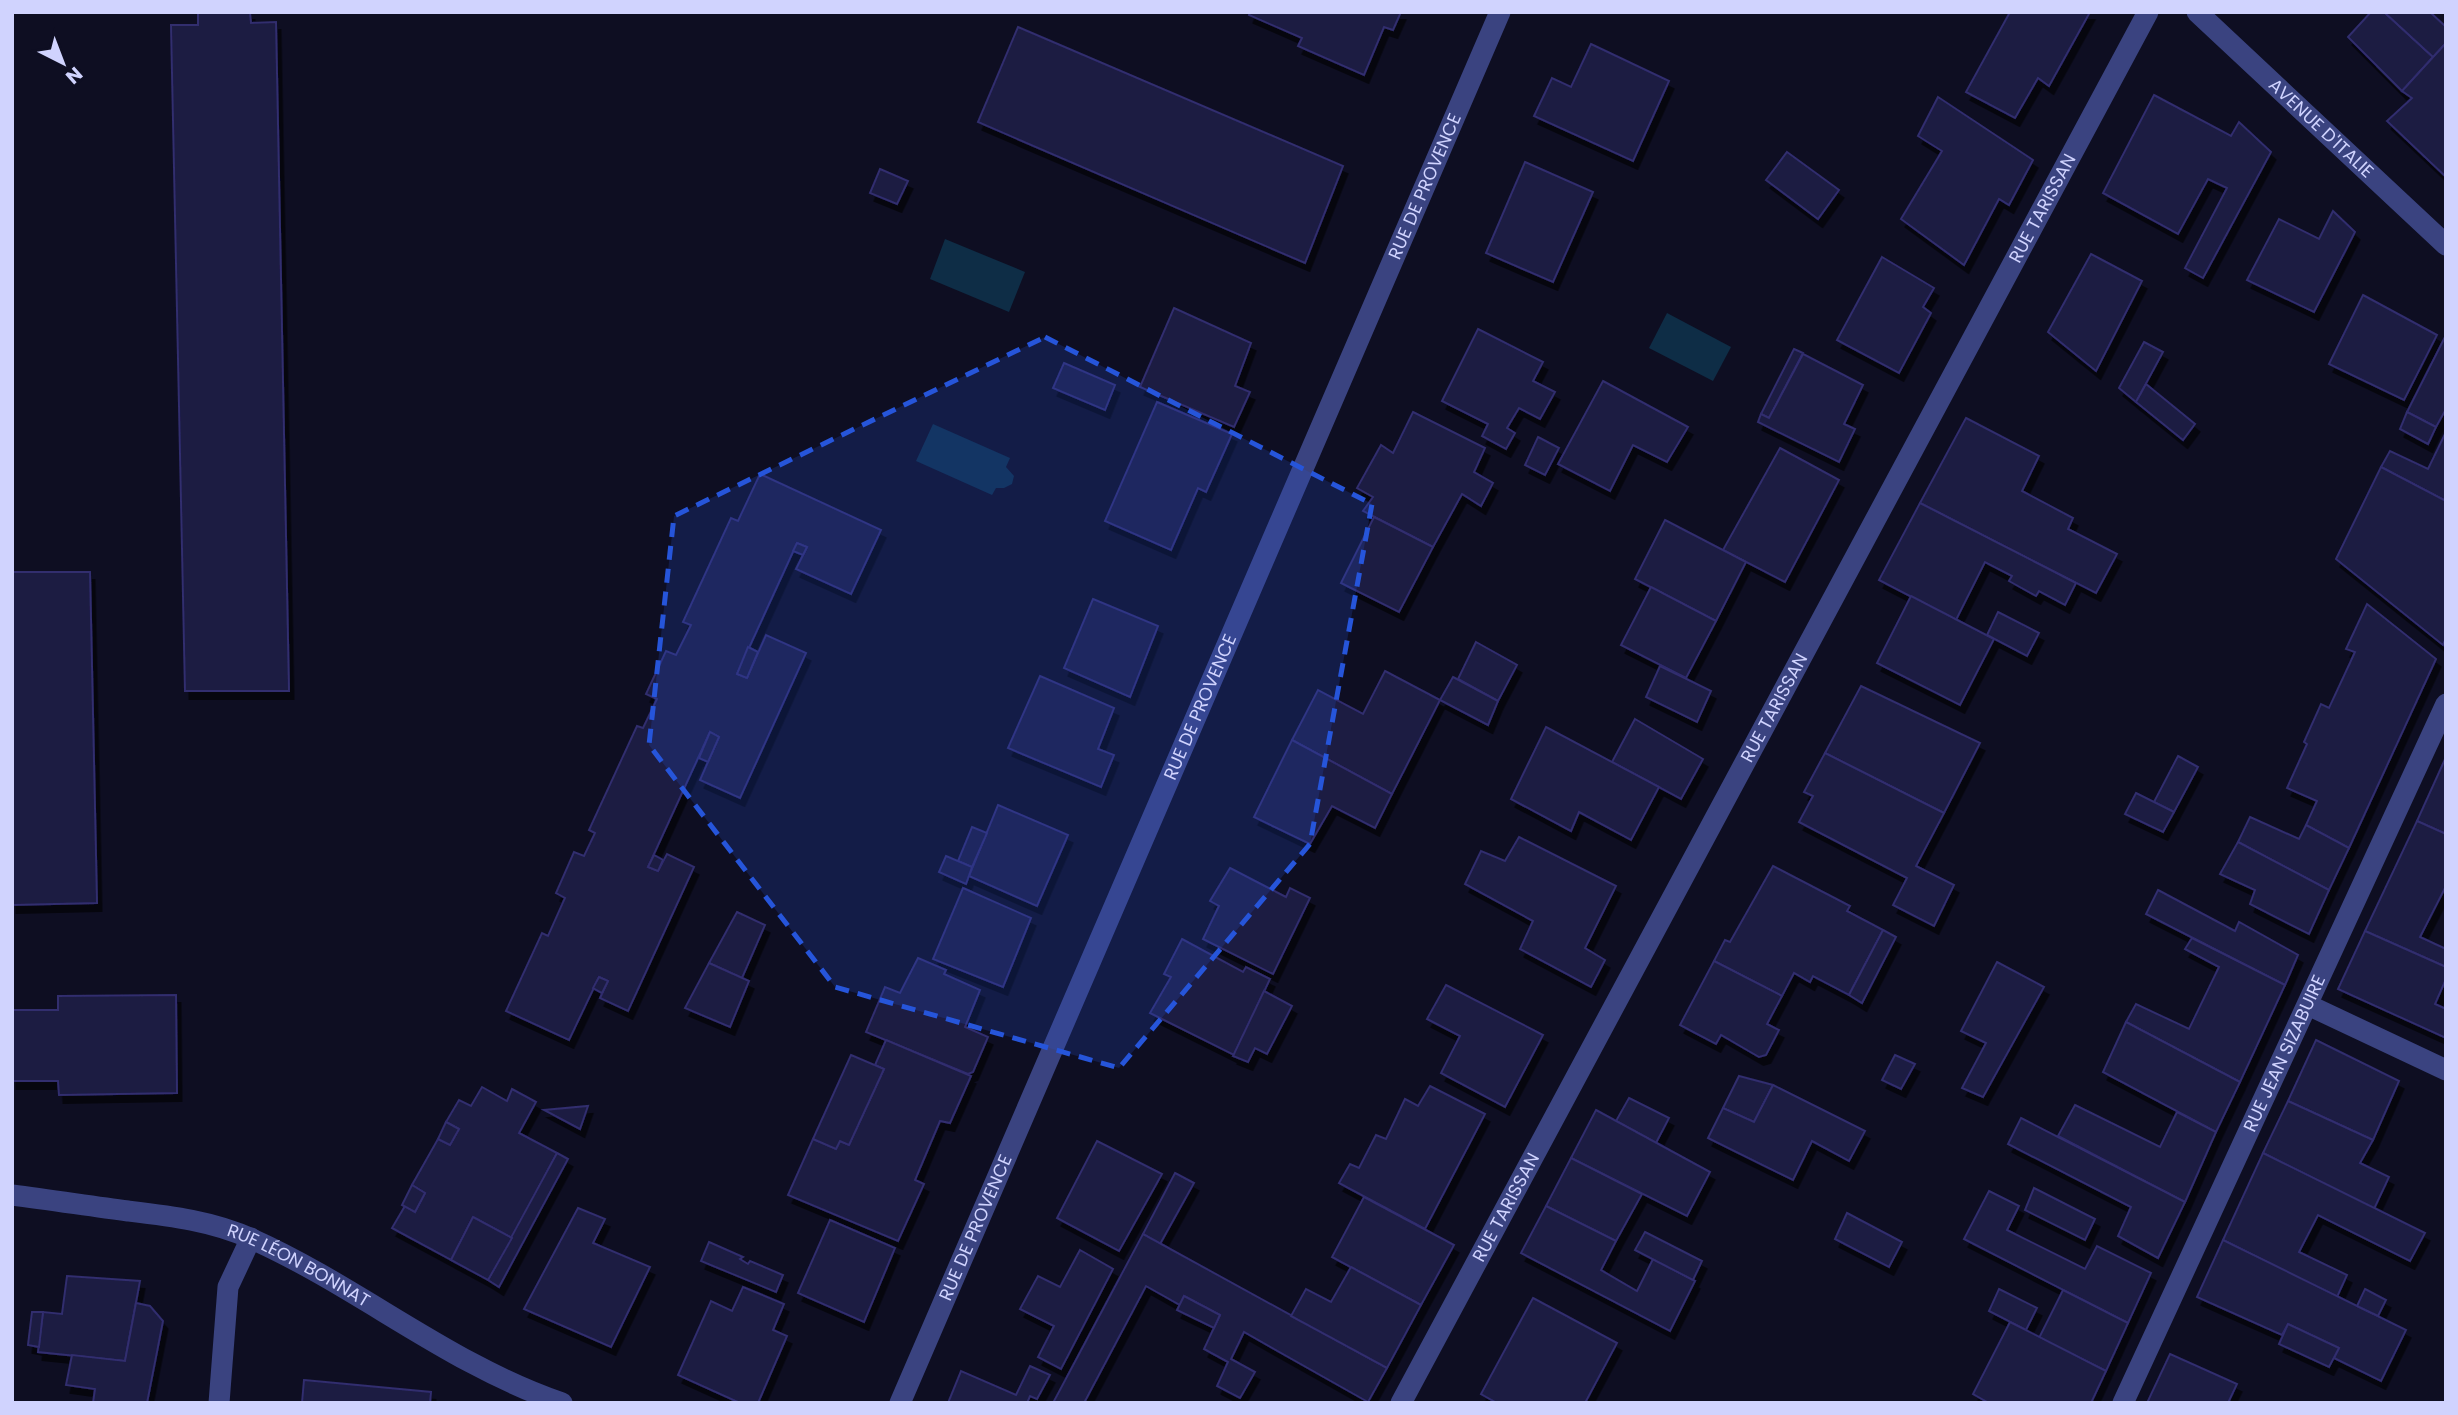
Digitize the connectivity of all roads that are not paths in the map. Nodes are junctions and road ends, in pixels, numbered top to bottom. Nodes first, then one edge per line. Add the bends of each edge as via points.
1 (1500, 12) edge
2 (2148, 12) edge
3 (2197, 12) edge
4 (2446, 245) edge
5 (2446, 704) edge
6 (2308, 1005) junction
7 (2446, 1070) edge
8 (12, 1195) edge
9 (251, 1238) junction
10 (219, 1403) edge
11 (562, 1403) edge
12 (900, 1403) edge
13 (1401, 1403) edge
14 (2123, 1403) edge

1 - 12 street, RUE DE PROVENCE
2 - 13 street, RUE TARISSAN
3 - 4 street, AVENUE D'ITALIE
5 - 6 street, RUE JEAN SIZABUIRE
6 - 7 street
6 - 14 street, RUE JEAN SIZABUIRE
8 - 9 street, RUE LÉON BONNAT via 170,1216
9 - 10 street via 228,1287
9 - 11 street, RUE LÉON BONNAT via 306,1265 435,1344

